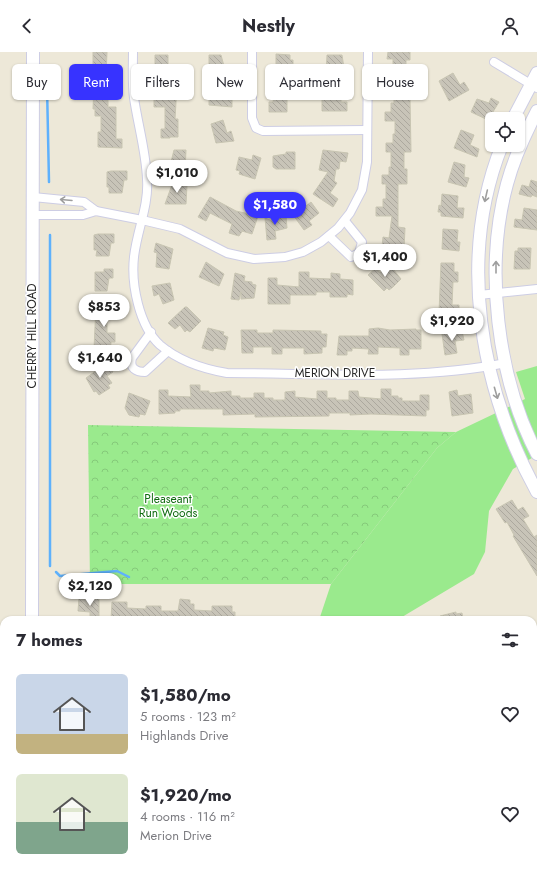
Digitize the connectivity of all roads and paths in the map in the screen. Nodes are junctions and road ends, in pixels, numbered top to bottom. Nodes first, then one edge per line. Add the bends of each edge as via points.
1 (33, 52) edge
2 (133, 52) edge
3 (252, 52) edge
4 (368, 52) edge
5 (494, 62) dead end
6 (537, 73) edge
7 (534, 87) edge
8 (537, 111) edge
9 (518, 112) edge
10 (367, 130) junction
11 (499, 152) edge
12 (490, 178) junction
13 (507, 184) junction
14 (34, 197) junction
15 (96, 212) junction
16 (33, 215) junction
17 (142, 220) junction
18 (345, 221) junction
19 (329, 236) junction
20 (537, 290) edge
21 (496, 293) junction
22 (479, 295) junction
23 (151, 332) junction
24 (168, 350) junction
25 (506, 362) junction
26 (489, 366) junction
27 (537, 454) edge
28 (537, 492) edge
29 (32, 616) edge

1 - 14 street, CHERRY HILL ROAD
2 - 17 street, MERION DRIVE via 134,97 147,178 147,196
3 - 10 street via 252,118 256,128 263,131
4 - 10 street
5 - 7 street
6 - 7 street
7 - 9 street
8 - 13 street via 520,145
10 - 18 street via 364,181 357,202
11 - 12 street
12 - 13 street
12 -> 22 street via 480,236
21 -> 13 street via 497,237
15 -> 14 street via 84,202
14 - 16 street, CHERRY HILL ROAD
15 - 16 street via 83,215
15 - 17 street
16 - 29 street, CHERRY HILL ROAD
17 - 19 street via 180,229 227,253 254,259 294,255 313,247
17 - 23 street, MERION DRIVE via 134,256 133,282
18 - 19 street
18 - 19 street via 362,242 359,253 351,257
20 - 21 street
21 - 22 street
21 - 25 street
22 - 26 street
23 - 24 street, MERION DRIVE via 159,344
23 - 24 street via 132,358 133,368 138,372 145,372
24 - 26 street, MERION DRIVE via 196,366 227,373 425,374
25 - 26 street, MERION DRIVE
25 - 27 street via 516,399
26 -> 28 street via 515,450

